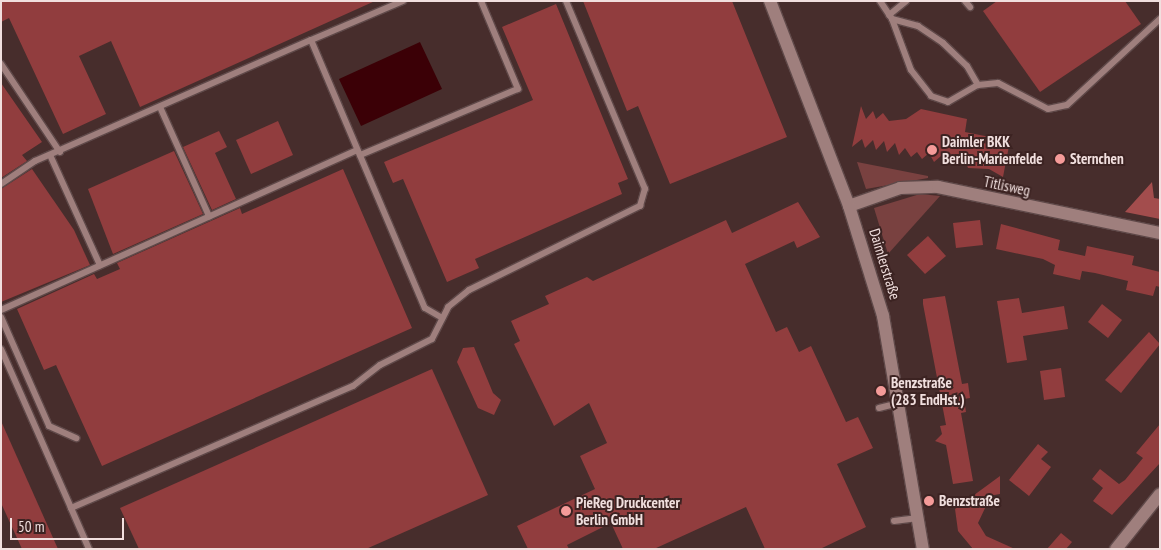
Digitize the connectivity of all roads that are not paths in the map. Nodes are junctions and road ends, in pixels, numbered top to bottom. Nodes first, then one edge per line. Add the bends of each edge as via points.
1 (403, 1) edge
2 (481, 1) edge
3 (566, 1) edge
4 (770, 1) edge
5 (880, 1) edge
6 (906, 1) edge
7 (891, 17) junction
8 (1160, 19) edge
9 (312, 40) junction
10 (1, 64) edge
11 (978, 85) junction
12 (160, 107) junction
13 (60, 152) junction
14 (359, 153) junction
15 (50, 155) junction
16 (1, 184) edge
17 (849, 206) junction
18 (209, 216) junction
19 (1160, 233) edge
20 (100, 266) junction
21 (1, 310) edge
22 (1, 317) edge
23 (442, 318) junction
24 (1, 349) edge
25 (899, 403) junction
26 (878, 408) dead end
27 (76, 438) dead end
28 (1160, 494) edge
29 (71, 508) junction
30 (920, 518) junction
31 (894, 521) dead end
32 (90, 549) edge
33 (923, 549) edge
34 (1116, 549) edge

1 - 9 lane
2 - 14 lane via 518,89
3 - 23 lane via 645,189 640,206 469,290 448,307
4 - 17 street, Daimlerstraße
5 - 7 lane
6 - 7 lane
7 - 11 lane via 918,26 943,43 968,66
7 - 11 lane via 910,70 931,96 948,102
8 - 11 lane via 1067,105 1048,109 998,83
9 - 12 lane
9 - 14 lane
10 - 13 lane
12 - 13 lane
12 - 18 lane
13 - 15 lane
14 - 18 lane
14 - 23 lane via 425,308
15 - 16 lane
15 - 20 lane
17 - 19 street, Titlisweg via 900,188 938,188
17 - 25 street, Daimlerstraße via 883,316
18 - 20 lane
20 - 21 lane
22 - 27 lane via 49,426
23 - 29 lane via 432,339 380,365 353,386
24 - 29 lane
25 - 26 lane
25 - 30 street, Daimlerstraße
28 - 34 street
29 - 32 lane
30 - 31 lane
30 - 33 street, Daimlerstraße

